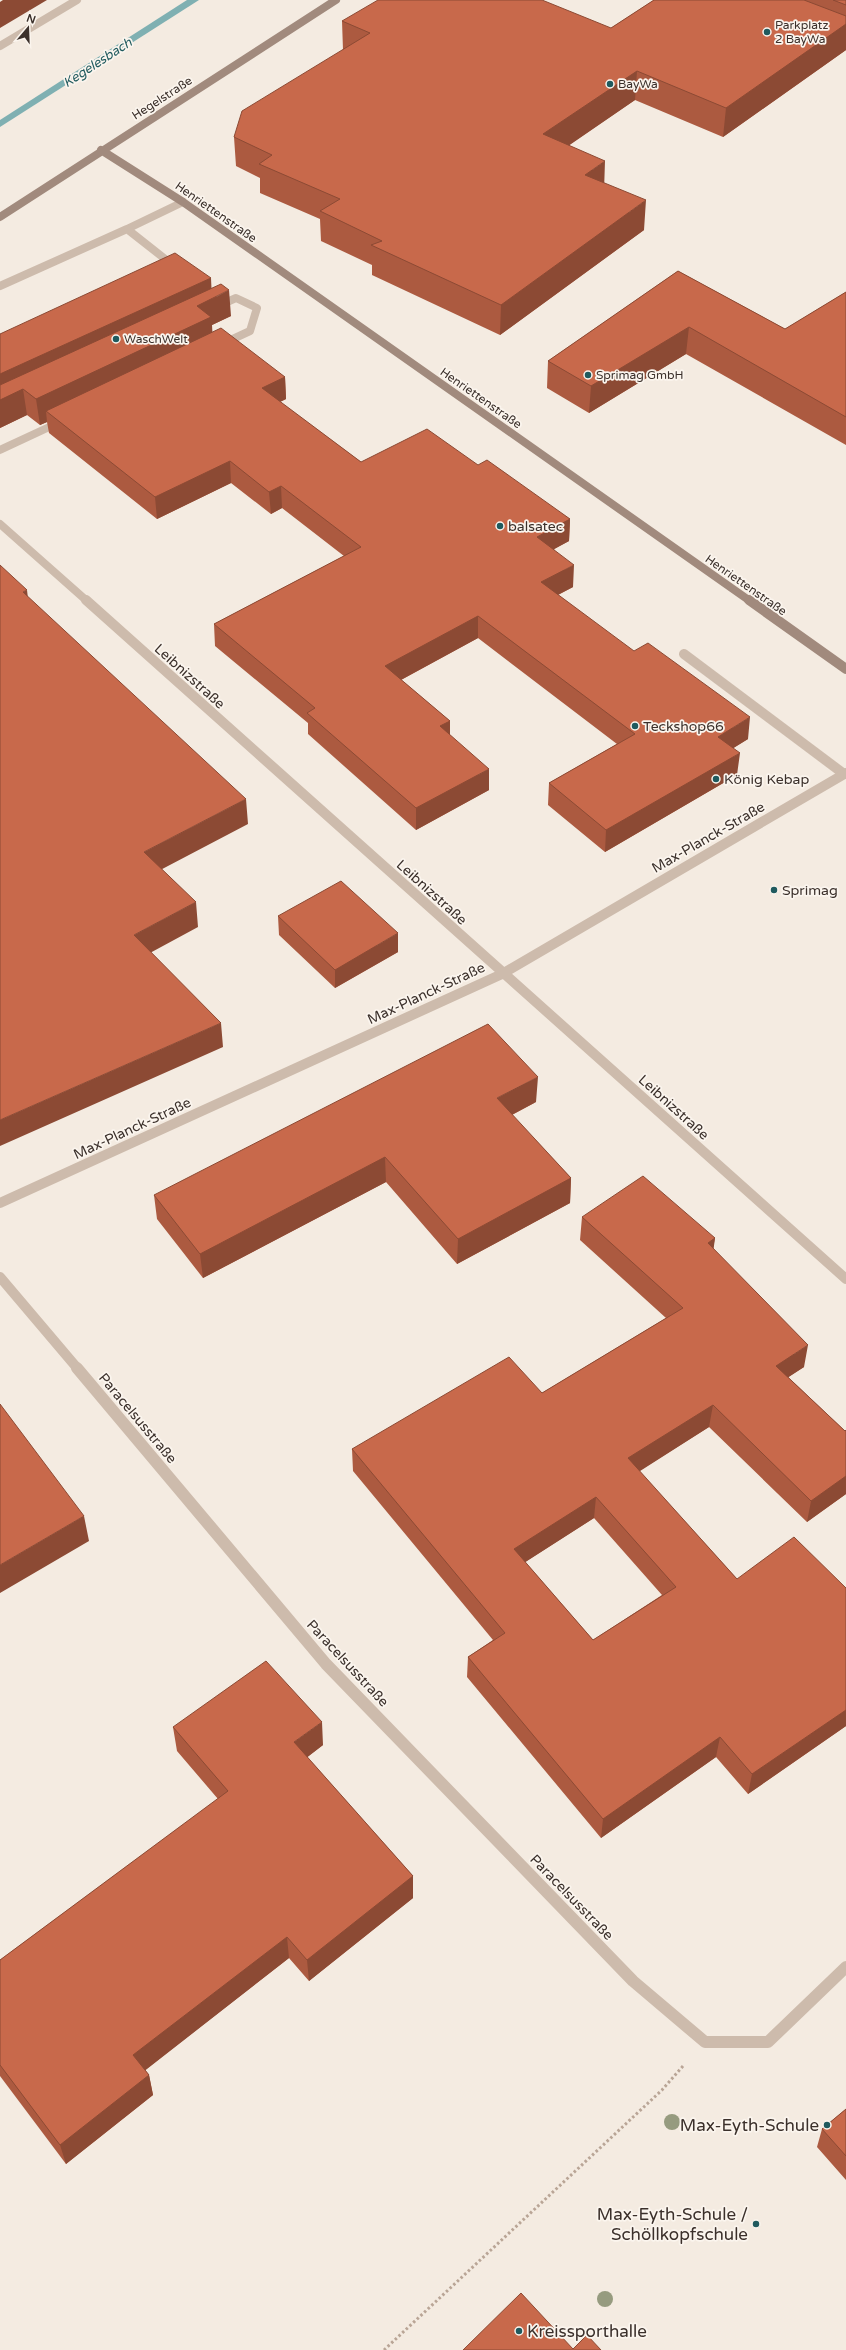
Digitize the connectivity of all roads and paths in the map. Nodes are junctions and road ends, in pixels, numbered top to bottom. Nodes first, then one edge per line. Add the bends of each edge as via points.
1 (77, 0) edge
2 (336, 0) edge
3 (0, 46) edge
4 (101, 150) junction
5 (183, 202) junction
6 (0, 217) edge
7 (127, 229) junction
8 (168, 269) edge
9 (0, 286) edge
10 (208, 311) edge
11 (214, 348) edge
12 (64, 419) edge
13 (0, 450) edge
14 (0, 524) edge
15 (684, 654) dead end
16 (846, 669) edge
17 (845, 773) edge
18 (502, 974) junction
19 (0, 1203) edge
20 (0, 1277) edge
21 (846, 1279) edge
22 (846, 1967) edge
23 (705, 2042) junction
24 (384, 2350) edge

1 - 3 street
2 - 4 street, Hegelstraße
4 - 5 street, Henriettenstraße
4 - 6 street, Hegelstraße
5 - 7 street
5 - 16 street, Henriettenstraße
7 - 8 street via 175,266
7 - 9 street
10 - 11 street via 236,298 257,308 250,331
12 - 13 street
14 - 18 street, Leibnizstraße
15 - 17 street
17 - 18 street, Max-Planck-Straße
18 - 19 street, Max-Planck-Straße
18 - 21 street, Leibnizstraße
20 - 23 street, Paracelsusstraße via 326,1664 633,1981
22 - 23 street via 768,2042
23 - 24 path via 662,2090

